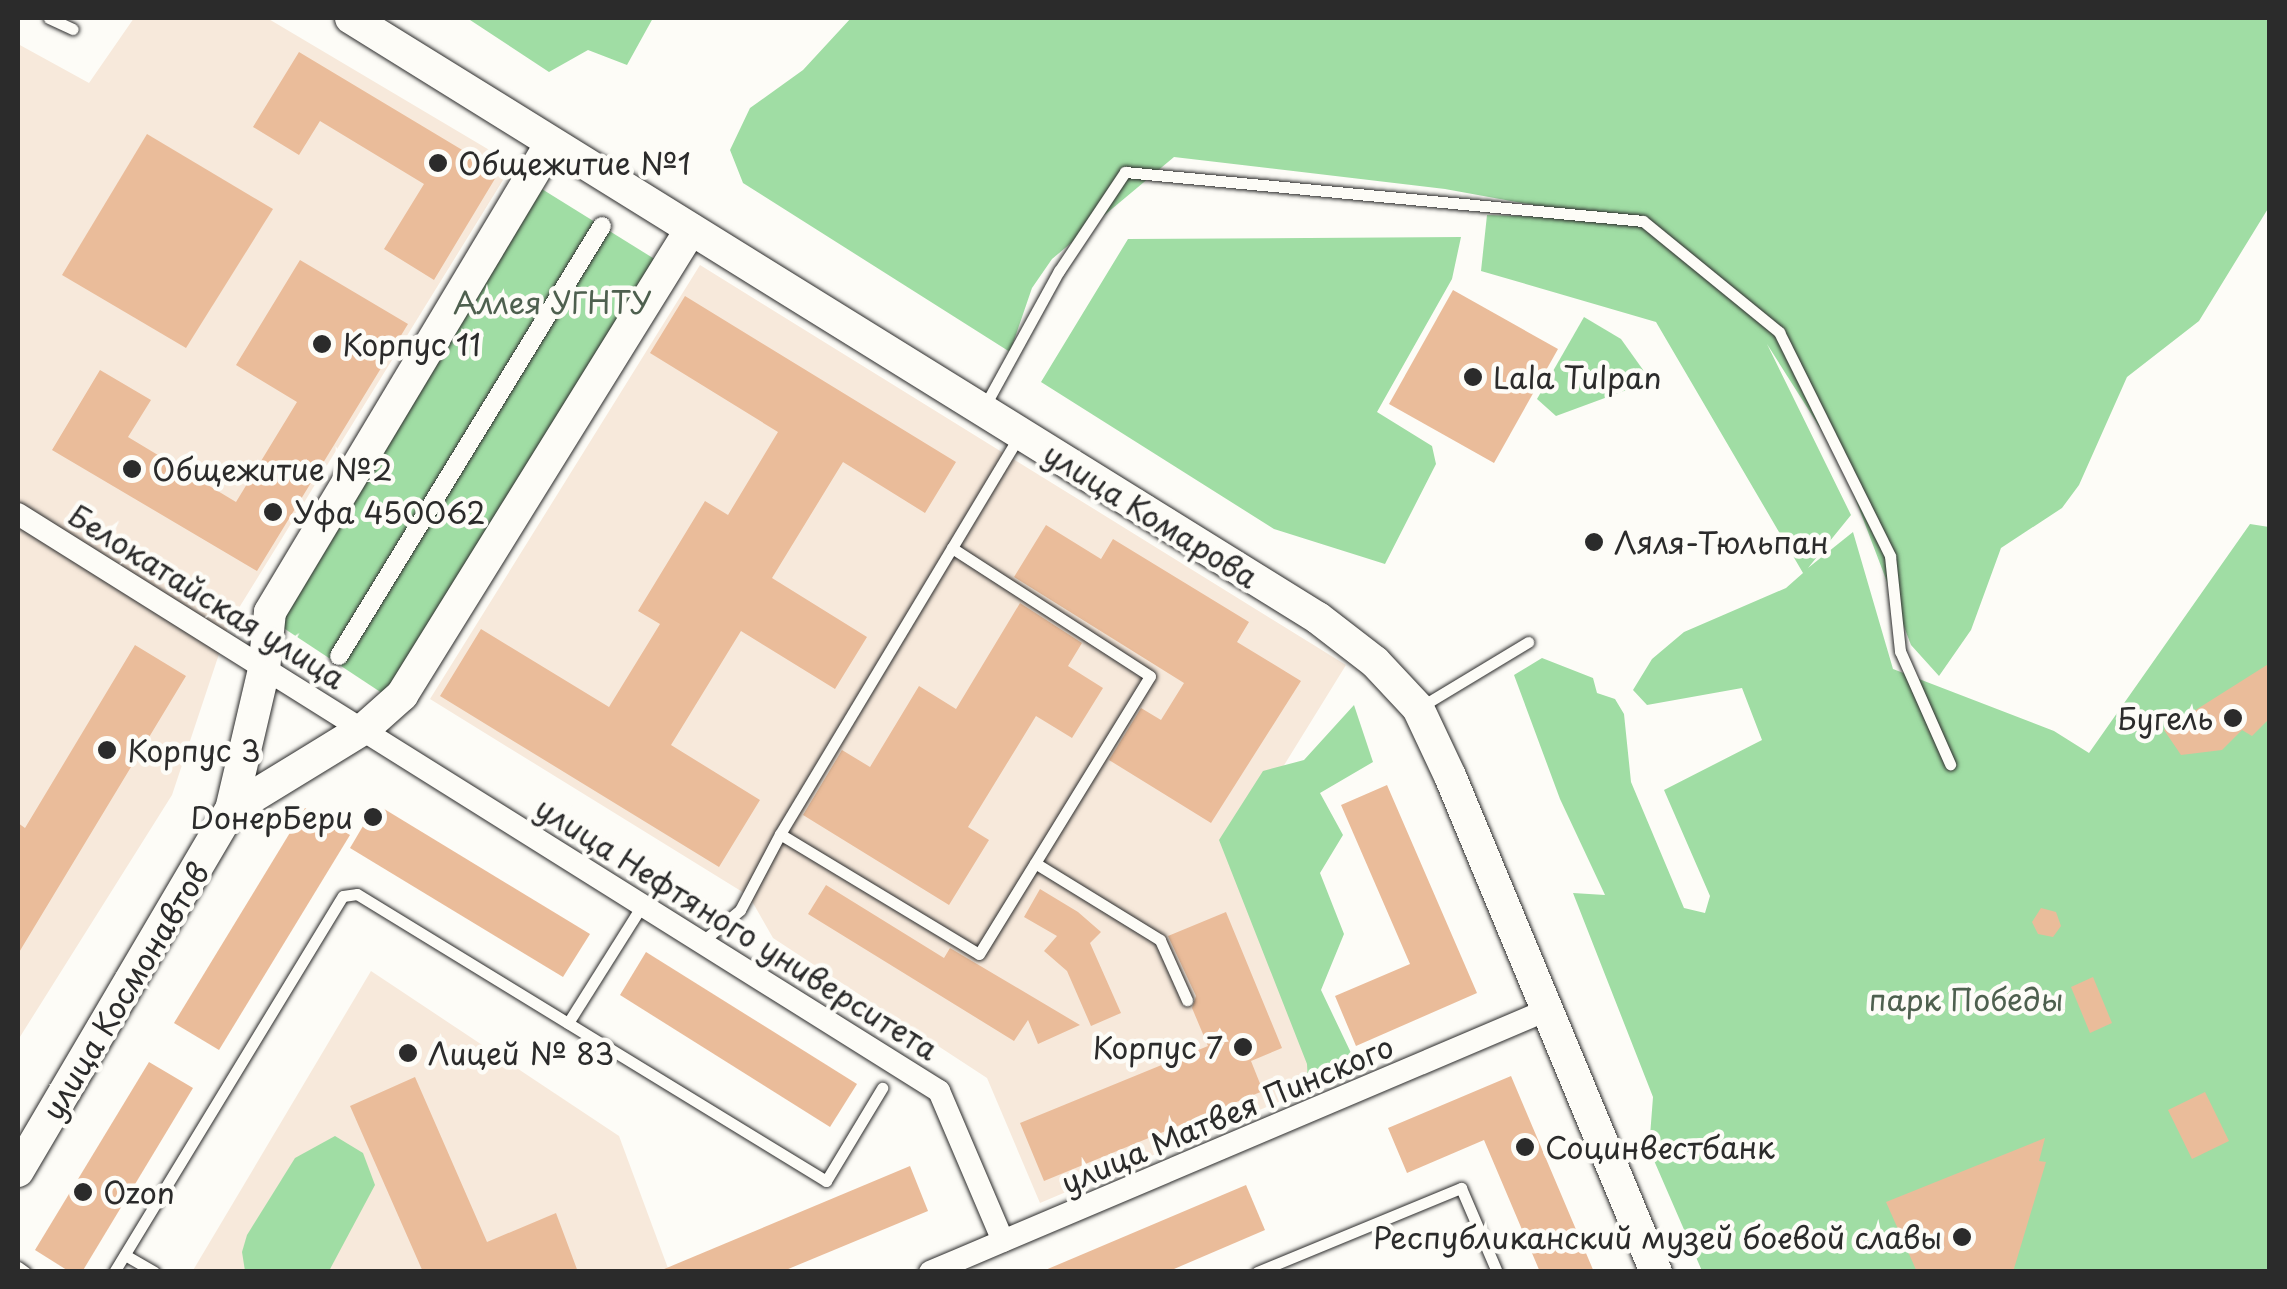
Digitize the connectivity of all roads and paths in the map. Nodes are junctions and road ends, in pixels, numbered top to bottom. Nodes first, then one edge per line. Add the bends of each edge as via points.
1 (49, 18) edge
2 (350, 18) edge
3 (73, 29) dead end
4 (550, 145) junction
5 (602, 226) dead end
6 (691, 229) junction
7 (982, 411) junction
8 (1020, 434) junction
9 (18, 514) edge
10 (952, 548) junction
11 (1528, 642) dead end
12 (339, 656) dead end
13 (264, 669) junction
14 (1418, 708) junction
15 (365, 728) junction
16 (1950, 764) dead end
17 (231, 810) junction
18 (780, 834) junction
19 (1035, 863) junction
20 (642, 904) junction
21 (704, 940) junction
22 (1187, 1000) dead end
23 (1545, 1012) junction
24 (568, 1022) junction
25 (882, 1088) dead end
26 (18, 1172) edge
27 (1003, 1241) junction
28 (125, 1255) junction
29 (18, 1268) edge
30 (944, 1269) edge
31 (24, 1272) edge
32 (114, 1272) edge
33 (154, 1272) edge
34 (1256, 1272) edge
35 (1498, 1272) edge
36 (1656, 1272) edge

1 - 3 lane
2 - 4 main road, улица Комарова
4 - 6 main road, улица Комарова
4 - 13 main road, улица Космонавтов via 270,612
5 - 12 street
6 - 7 main road, улица Комарова
6 - 15 main road, улица Космонавтов via 402,694
7 - 8 main road, улица Комарова
7 - 16 lane via 1059,271 1125,172 1642,220 1779,332 1890,556 1900,651
8 - 10 lane
8 - 14 main road, улица Комарова via 1318,618 1375,662
9 - 13 street, Белокатайская улица
10 - 18 lane
10 - 19 lane via 1150,676
11 - 14 lane
13 - 15 street, Белокатайская улица
13 - 17 main road, улица Космонавтов
14 - 23 main road, улица Комарова
15 - 17 main road, улица Космонавтов
15 - 20 street, улица Нефтяного университета
17 - 26 main road, улица Космонавтов via 31,1138
18 - 19 lane via 980,954
18 - 21 lane via 740,910
19 - 22 lane via 1160,940
20 - 21 street, улица Нефтяного университета
20 - 24 lane
21 - 27 street, улица Нефтяного университета via 939,1091
23 - 27 street, улица Матвея Пинского
23 - 36 main road, улица Комарова
24 - 25 lane via 826,1181
24 - 28 lane via 357,894 343,896
27 - 30 street, улица Матвея Пинского
28 - 32 lane
28 - 33 lane
29 - 31 lane
34 - 35 lane via 1462,1188

